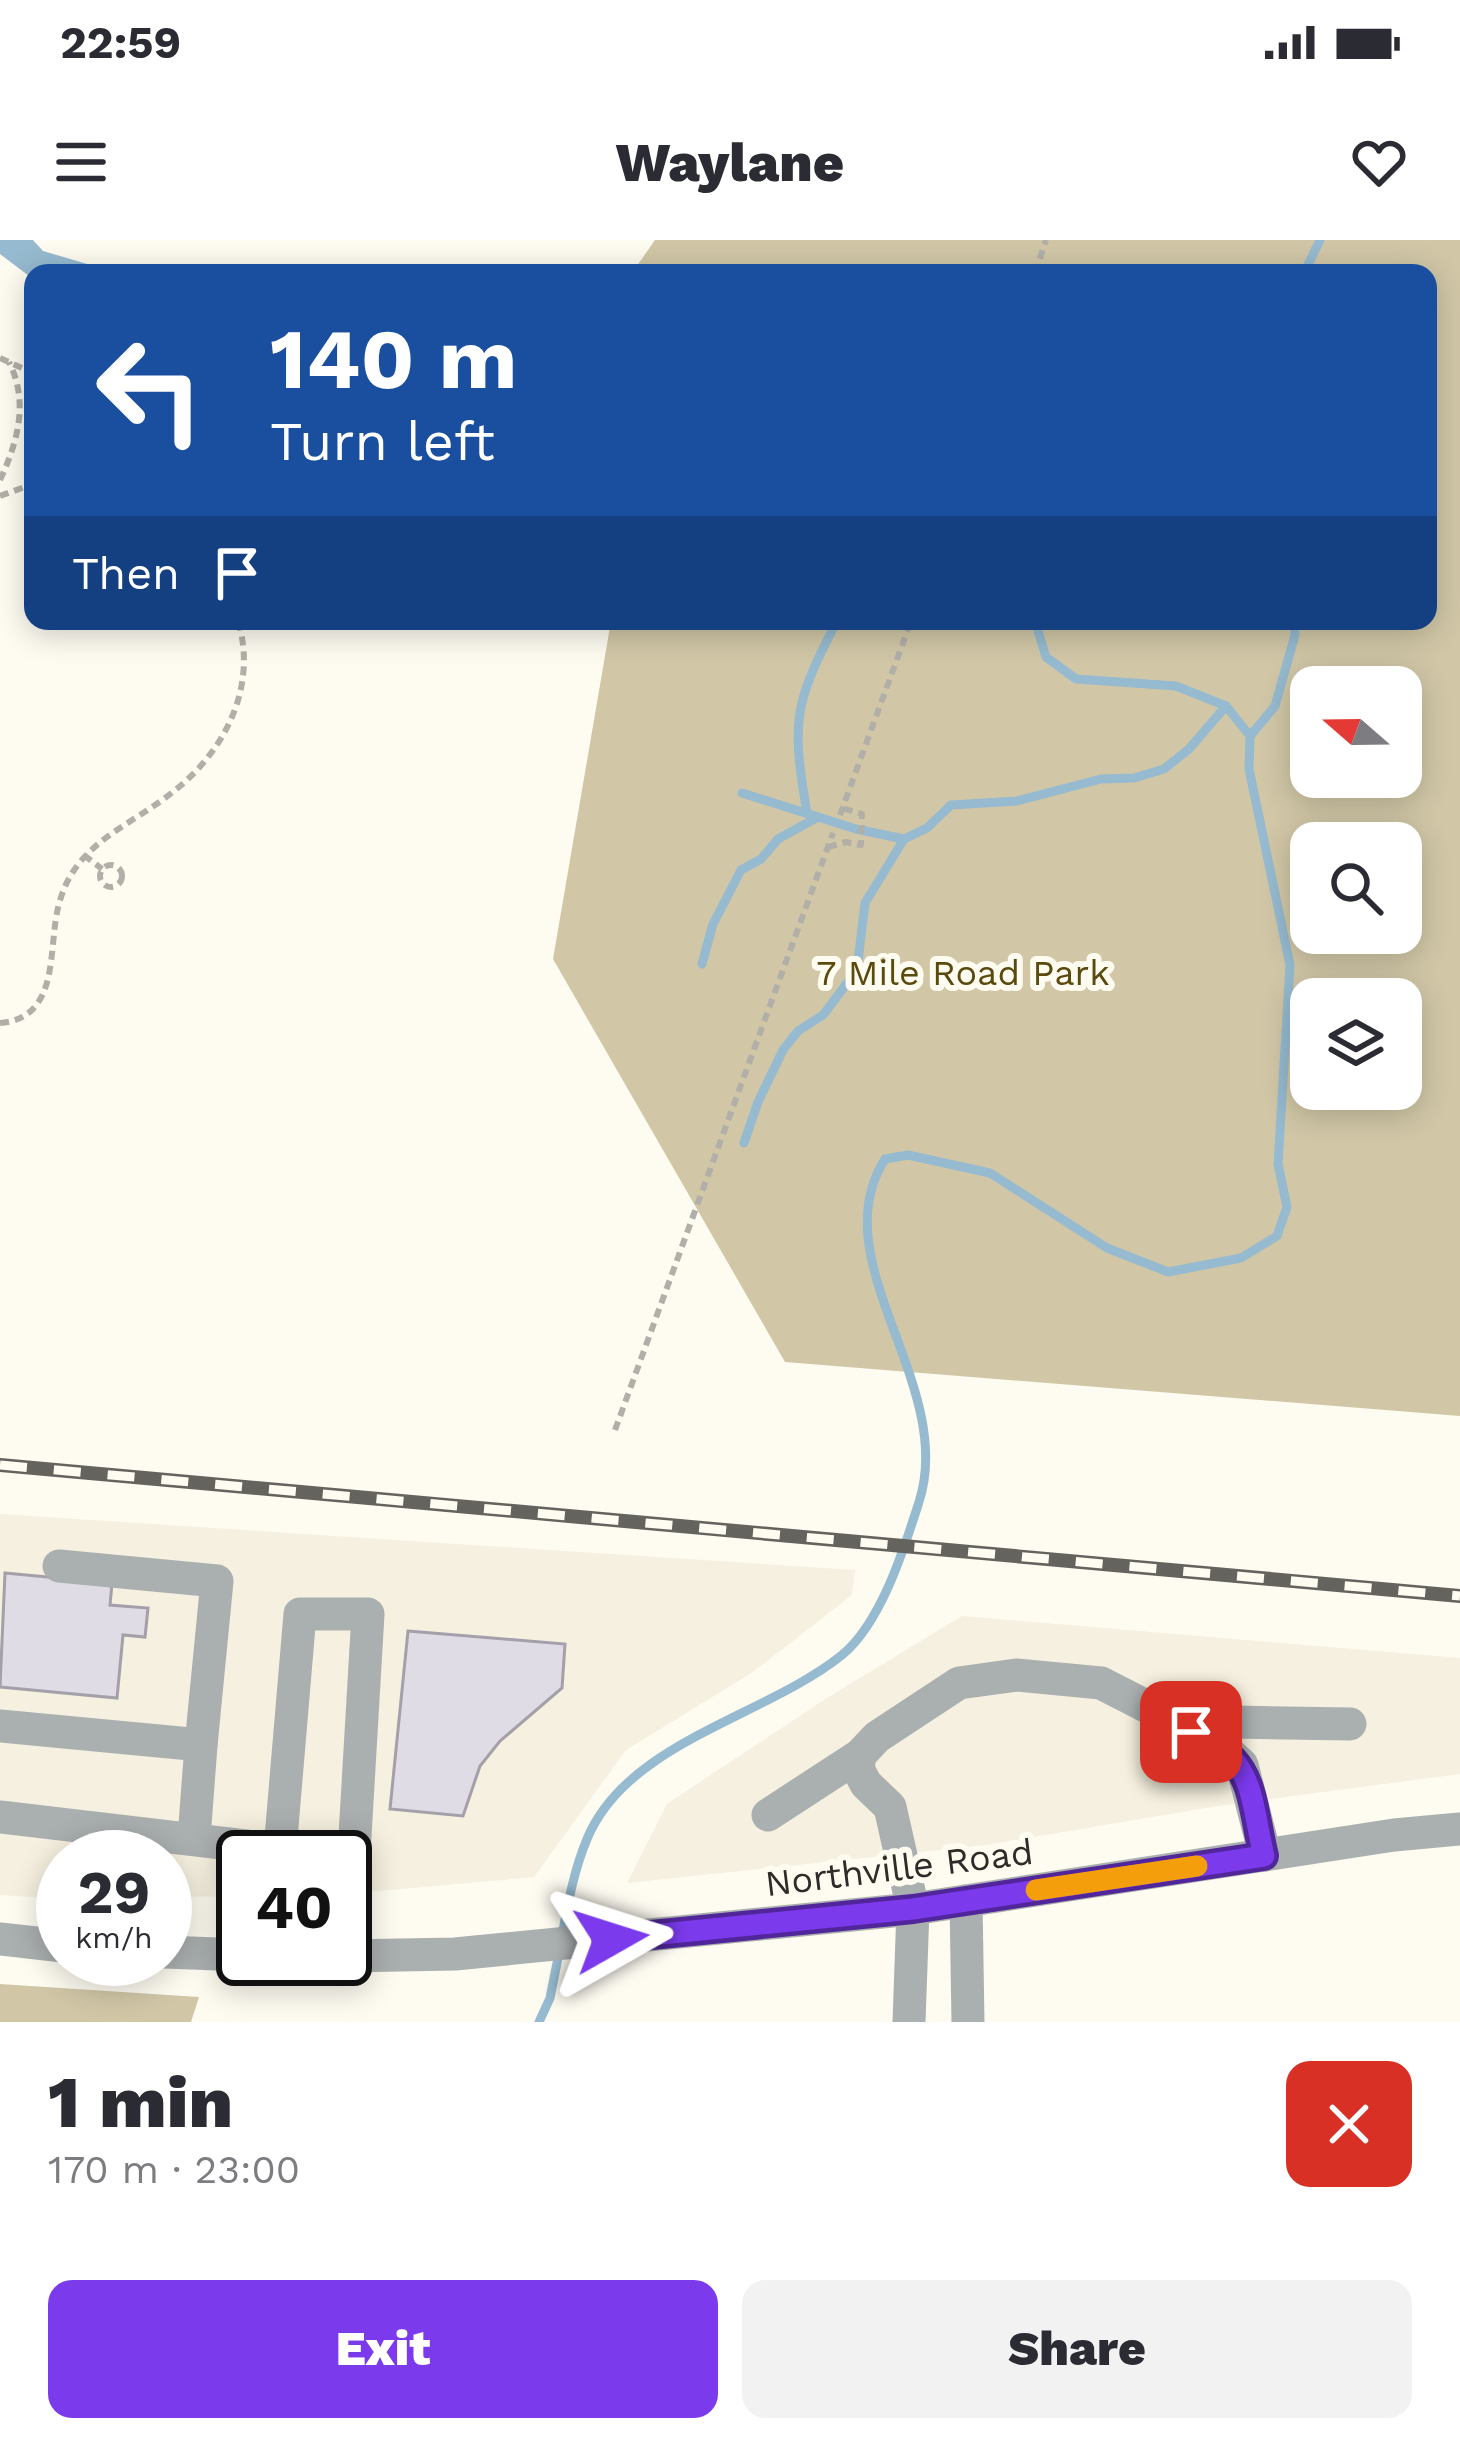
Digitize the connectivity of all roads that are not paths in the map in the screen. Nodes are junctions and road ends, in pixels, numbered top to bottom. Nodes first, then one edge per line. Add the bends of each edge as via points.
1 (58, 1566) dead end
2 (1350, 1724) dead end
3 (0, 1726) edge
4 (1191, 1732) junction
5 (201, 1745) junction
6 (860, 1755) junction
7 (767, 1815) dead end
8 (0, 1817) edge
9 (1460, 1828) edge
10 (194, 1838) junction
11 (216, 1842) edge
12 (280, 1854) edge
13 (1264, 1856) junction
14 (966, 1901) junction
15 (913, 1909) junction
16 (0, 1939) edge
17 (36, 1943) edge
18 (372, 1955) edge
19 (908, 2022) edge
20 (968, 2022) edge

1 - 5 street via 218,1581
2 - 4 street via 1233,1722
3 - 5 street
4 - 6 street via 1100,1683 1016,1675 959,1683
4 - 13 street via 1242,1765
5 - 10 street
6 - 7 street
6 - 15 street via 866,1784 890,1808
8 - 10 street
9 - 13 street, Northville Road
10 - 11 street
12 - 12 street via 354,1853 368,1614 300,1614
13 - 14 street, Northville Road
14 - 15 street, Northville Road
14 - 20 street
15 - 18 street, Northville Road
15 - 19 street
16 - 17 street

